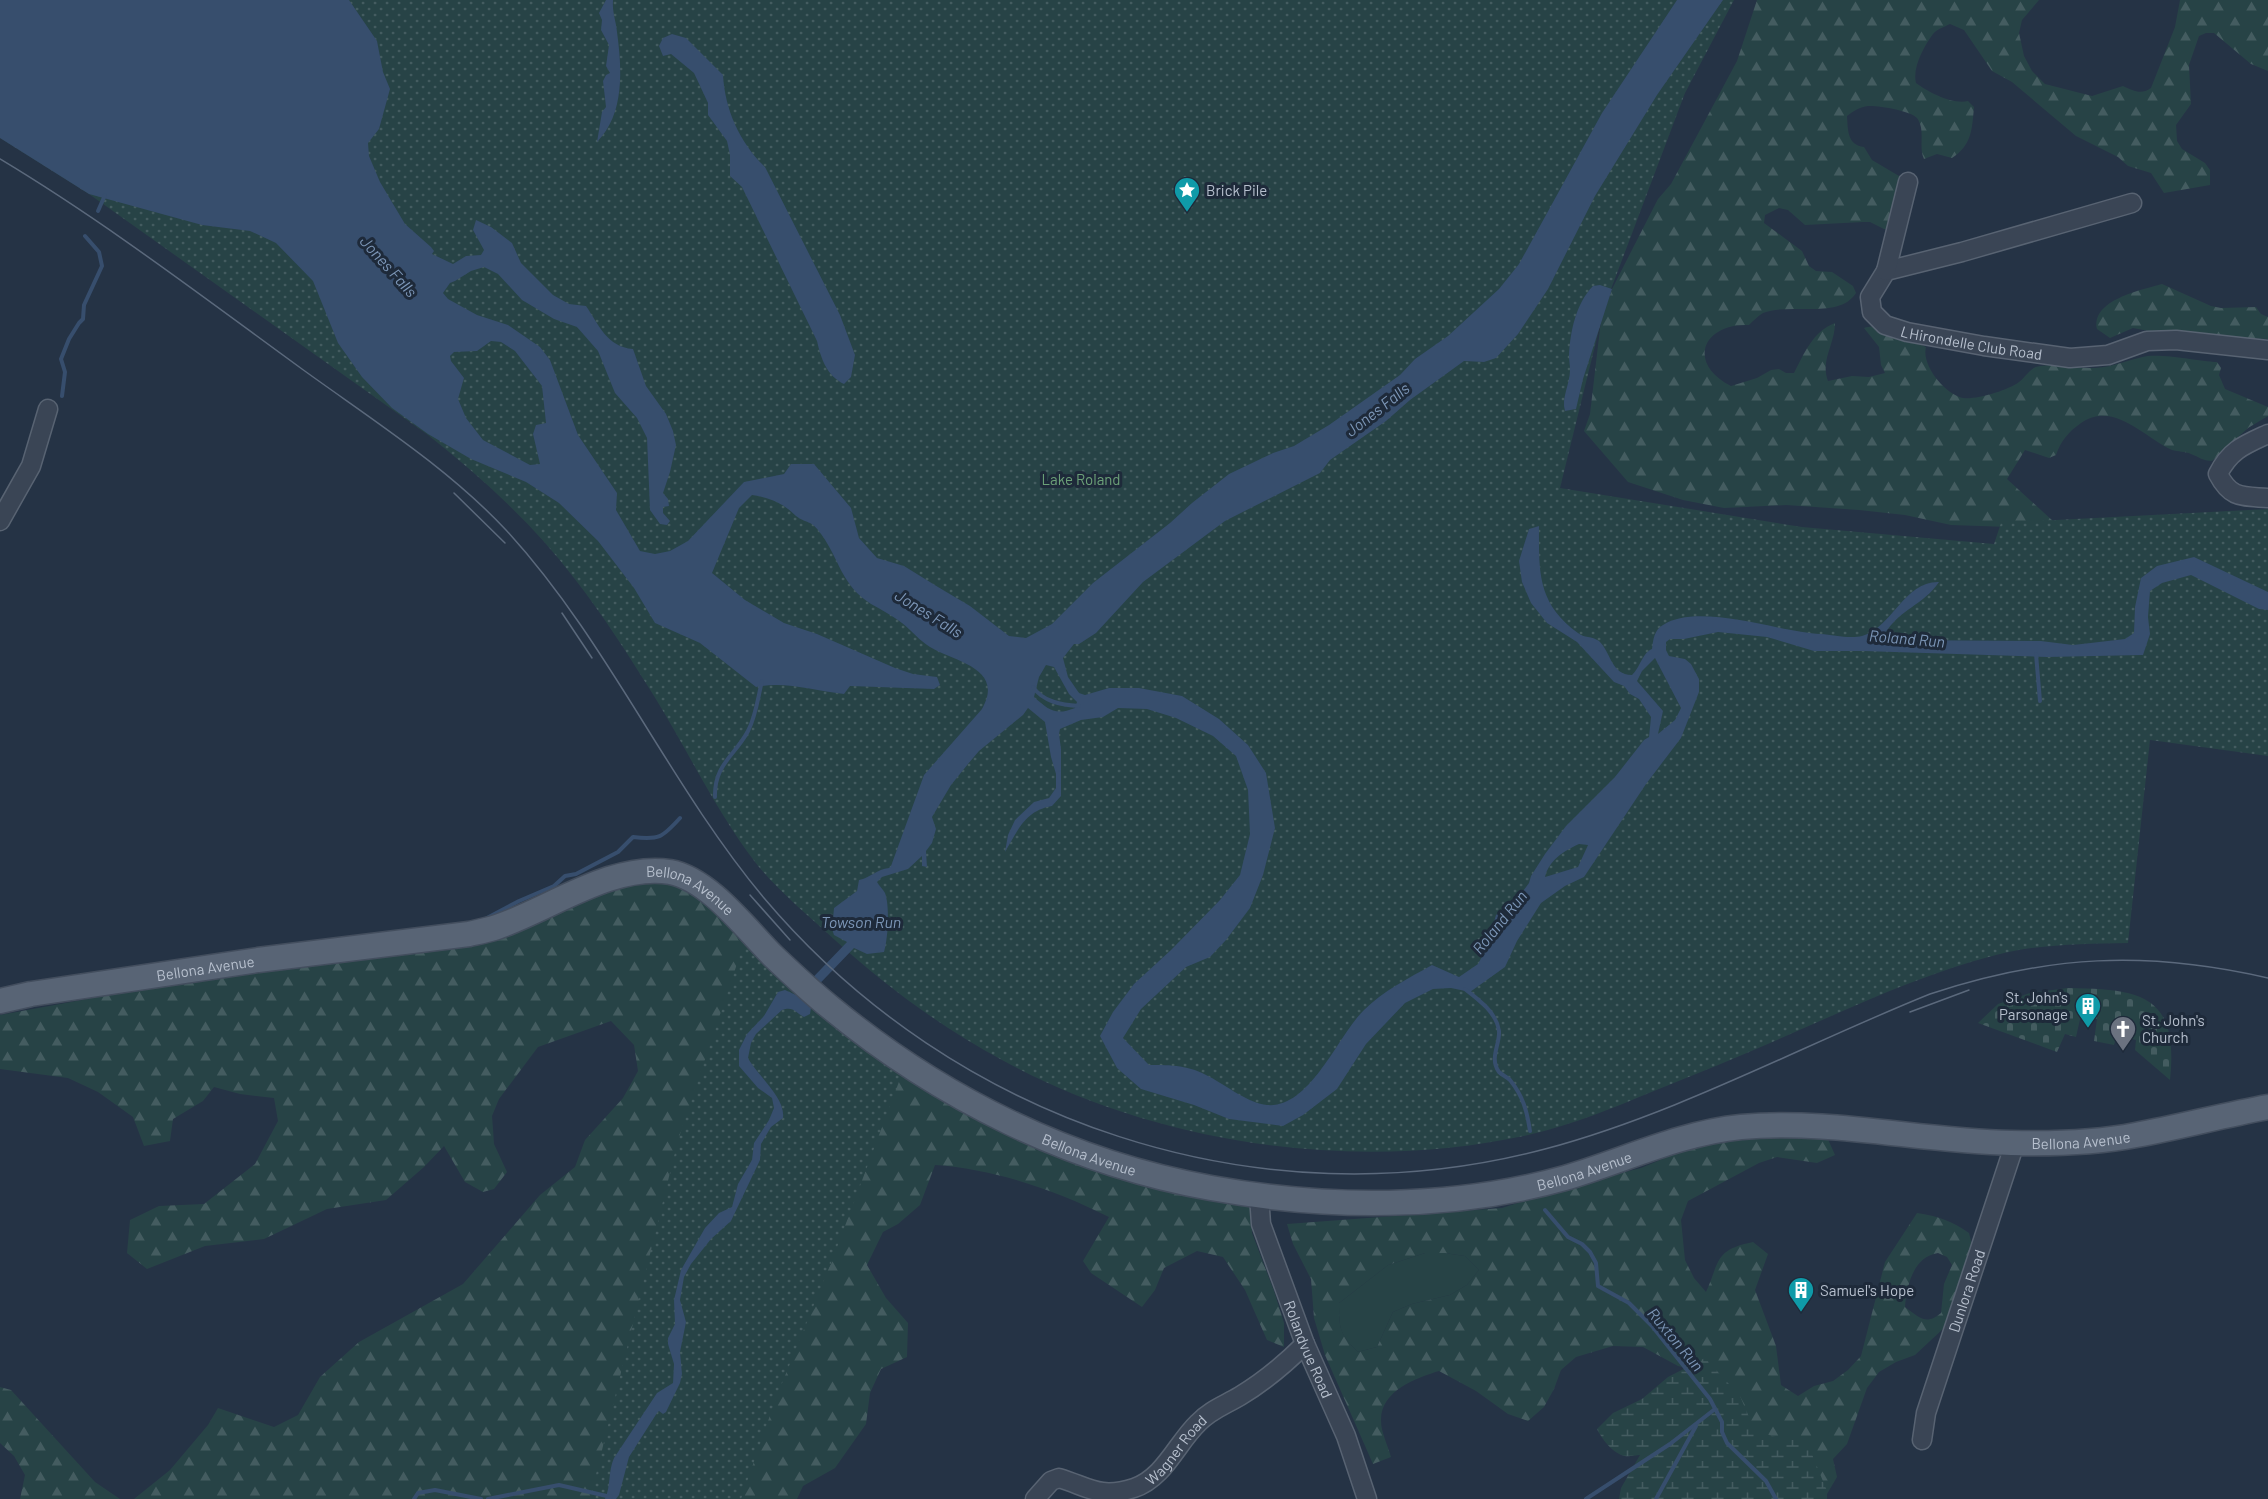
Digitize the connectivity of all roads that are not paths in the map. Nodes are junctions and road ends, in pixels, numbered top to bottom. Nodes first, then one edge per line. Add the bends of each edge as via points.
1 (1908, 182) dead end
2 (2132, 203) dead end
3 (1886, 271) junction
4 (2268, 350) edge
5 (48, 409) dead end
6 (2268, 434) edge
7 (2268, 498) edge
8 (0, 521) edge
9 (0, 1001) edge
10 (2268, 1107) edge
11 (2015, 1143) junction
12 (1259, 1196) junction
13 (1305, 1344) junction
14 (1922, 1440) dead end
15 (1035, 1499) edge
16 (1367, 1499) edge

1 - 3 street, LHirondelle Club Road
2 - 3 street
3 - 4 street, LHirondelle Club Road via 1870,297 1872,312 1885,325 1907,332 2070,358 2108,355 2147,341 2176,340
5 - 8 street via 31,466
6 - 7 street via 2226,458 2218,474 2225,488 2240,495
9 - 12 main road, Bellona Avenue via 258,960 469,934 498,927 627,874 672,872 705,888 800,982 863,1033 926,1077 982,1109 1040,1137 1135,1171
10 - 11 main road, Bellona Avenue via 2120,1138
11 - 12 main road, Bellona Avenue via 1816,1125 1756,1126 1712,1130 1564,1178 1490,1194 1382,1203
11 - 14 street, Dunlora Road via 1926,1413
12 - 13 street, Rolandvue Road via 1261,1224
13 - 15 street, Wagner Road via 1264,1381 1218,1406 1197,1423 1171,1458 1135,1488 1101,1493 1059,1478 1051,1481
13 - 16 street, Rolandvue Road via 1346,1436

